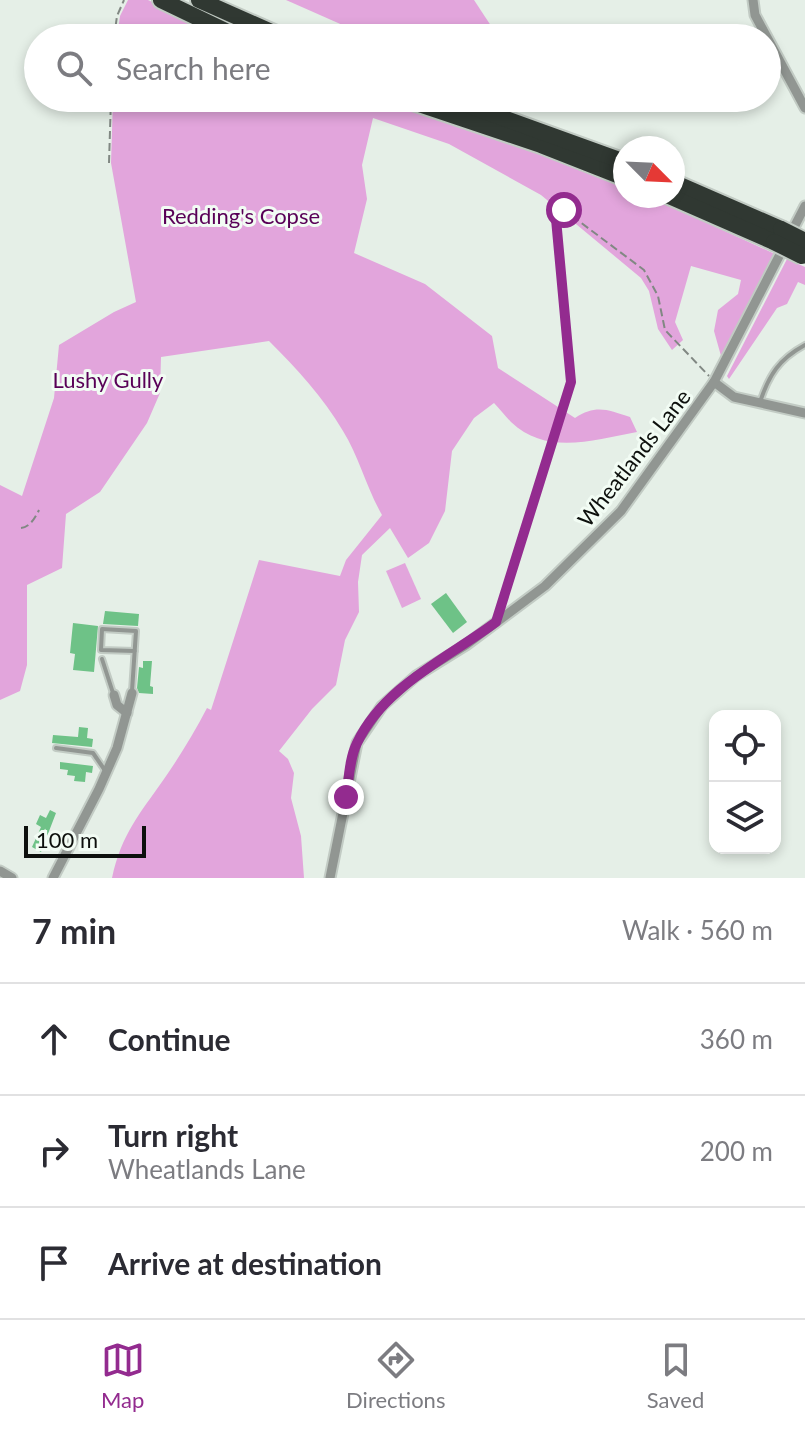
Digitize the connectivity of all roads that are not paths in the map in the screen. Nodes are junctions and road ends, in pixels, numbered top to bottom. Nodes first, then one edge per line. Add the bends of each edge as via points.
1 (161, 0) edge
2 (199, 0) edge
3 (753, 0) edge
4 (211, 24) edge
5 (253, 24) edge
6 (760, 24) edge
7 (781, 63) edge
8 (805, 108) edge
9 (443, 112) edge
10 (487, 112) edge
11 (613, 158) edge
12 (613, 173) edge
13 (685, 188) edge
14 (685, 202) edge
15 (805, 206) edge
16 (777, 236) junction
17 (804, 251) edge
18 (805, 345) edge
19 (714, 382) junction
20 (759, 404) junction
21 (805, 413) edge
22 (135, 651) junction
23 (102, 659) dead end
24 (132, 693) joint
25 (114, 695) joint
26 (127, 713) junction
27 (56, 748) dead end
28 (106, 773) junction
29 (0, 871) edge
30 (12, 878) edge
31 (53, 878) edge
32 (330, 878) edge

1 - 4 highway
2 - 5 highway
3 - 6 street
7 - 8 street
9 - 12 highway
10 - 11 highway
13 - 16 highway
14 - 16 highway
15 - 19 street, Wheatlands Lane
16 - 17 highway, bridge
18 - 20 lane via 773,370
19 - 20 street via 734,397
19 - 32 street, Wheatlands Lane via 621,511 545,586 416,676 382,706 357,743
20 - 21 street
22 - 22 lane via 136,631 102,629 101,650
22 - 24 lane
23 - 25 lane
24 - 26 street
25 - 26 street
26 - 28 street
27 - 28 lane via 93,753
28 - 31 street
29 - 30 street

